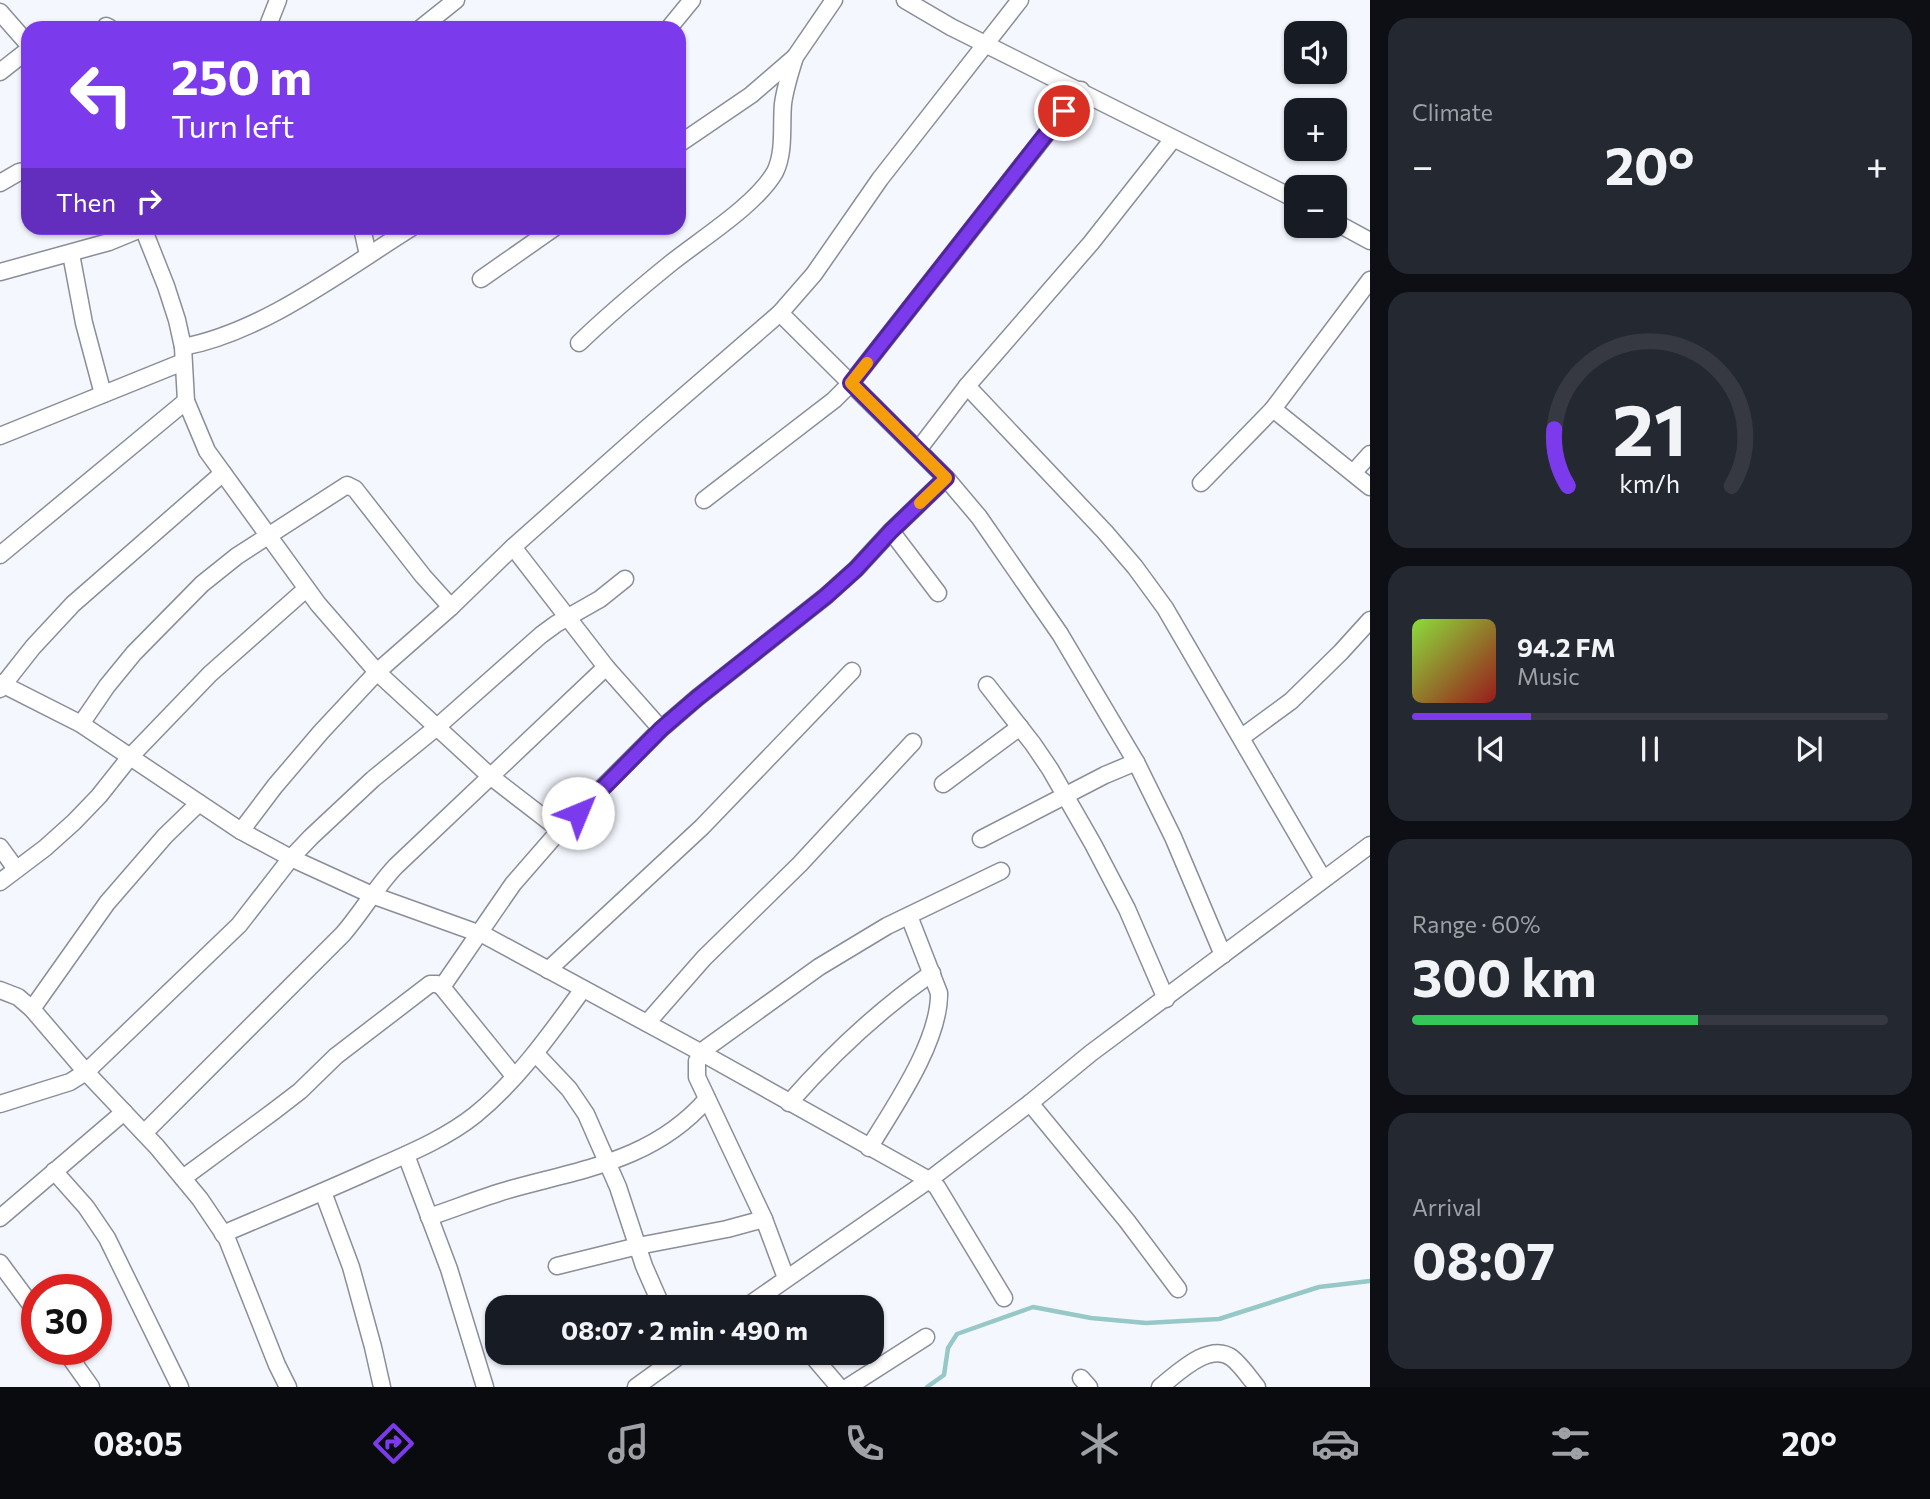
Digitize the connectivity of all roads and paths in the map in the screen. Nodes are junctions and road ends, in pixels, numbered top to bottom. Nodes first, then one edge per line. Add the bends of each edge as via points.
1 (278, 0) edge
2 (456, 0) edge
3 (692, 0) edge
4 (834, 0) edge
5 (905, 0) edge
6 (1020, 0) edge
7 (435, 6) edge
8 (0, 12) edge
9 (270, 21) edge
10 (425, 21) edge
11 (675, 21) edge
12 (21, 36) edge
13 (986, 43) junction
14 (21, 56) edge
15 (795, 57) junction
16 (0, 72) edge
17 (1081, 90) junction
18 (1173, 138) junction
19 (686, 139) edge
20 (21, 172) edge
21 (0, 183) edge
22 (1284, 194) edge
23 (1347, 229) edge
24 (126, 235) edge
25 (146, 235) edge
26 (364, 235) edge
27 (400, 235) edge
28 (544, 235) edge
29 (1370, 241) edge
30 (71, 254) junction
31 (368, 255) junction
32 (0, 272) edge
33 (481, 279) dead end
34 (1370, 280) edge
35 (780, 313) junction
36 (579, 343) dead end
37 (183, 354) junction
38 (851, 383) junction
39 (967, 386) junction
40 (103, 394) junction
41 (186, 401) junction
42 (1273, 409) junction
43 (0, 436) edge
44 (918, 450) junction
45 (1370, 454) edge
46 (223, 473) junction
47 (1353, 473) junction
48 (946, 478) junction
49 (1201, 483) dead end
50 (1370, 487) edge
51 (704, 500) dead end
52 (891, 531) junction
53 (268, 536) junction
54 (513, 547) junction
55 (0, 555) edge
56 (625, 579) dead end
57 (306, 589) junction
58 (938, 593) dead end
59 (452, 607) junction
60 (567, 617) junction
61 (1370, 620) edge
62 (606, 667) junction
63 (852, 671) dead end
64 (377, 672) junction
65 (1, 685) edge
66 (987, 685) dead end
67 (81, 724) junction
68 (437, 727) junction
69 (1020, 727) junction
70 (661, 729) junction
71 (1242, 737) junction
72 (913, 742) dead end
73 (130, 757) junction
74 (1136, 762) junction
75 (490, 776) junction
76 (943, 784) dead end
77 (1064, 796) junction
78 (199, 803) junction
79 (560, 830) junction
80 (241, 831) junction
81 (981, 839) dead end
82 (1370, 845) edge
83 (0, 847) edge
84 (292, 858) junction
85 (16, 869) junction
86 (1002, 871) dead end
87 (1324, 879) junction
88 (0, 882) edge
89 (372, 895) junction
90 (909, 916) junction
91 (479, 934) junction
92 (1223, 955) junction
93 (548, 970) junction
94 (932, 973) junction
95 (442, 987) junction
96 (583, 989) junction
97 (0, 990) edge
98 (1166, 999) junction
99 (32, 1009) junction
100 (647, 1023) junction
101 (702, 1052) junction
102 (536, 1054) junction
103 (86, 1072) junction
104 (514, 1076) junction
105 (706, 1099) junction
106 (789, 1102) junction
107 (1030, 1103) junction
108 (0, 1104) edge
109 (124, 1112) junction
110 (144, 1133) junction
111 (869, 1148) junction
112 (406, 1155) junction
113 (608, 1164) junction
114 (54, 1171) junction
115 (183, 1178) junction
116 (929, 1180) junction
117 (323, 1192) junction
118 (429, 1217) junction
119 (0, 1218) edge
120 (764, 1219) junction
121 (223, 1234) junction
122 (638, 1246) junction
123 (0, 1263) edge
124 (557, 1266) dead end
125 (786, 1278) junction
126 (1178, 1289) dead end
127 (21, 1291) edge
128 (657, 1295) edge
129 (772, 1295) edge
130 (1004, 1298) dead end
131 (926, 1337) dead end
132 (75, 1365) edge
133 (666, 1365) edge
134 (820, 1365) edge
135 (91, 1387) edge
136 (180, 1387) edge
137 (288, 1387) edge
138 (382, 1387) edge
139 (485, 1387) edge
140 (636, 1387) edge
141 (839, 1387) edge
142 (848, 1387) edge
143 (1160, 1387) edge
144 (1257, 1387) edge

1 - 9 street
2 - 7 street
3 - 11 street
4 - 15 street
5 - 13 street
6 - 13 street
7 - 10 street
8 - 12 street
13 - 17 street
13 - 35 street
14 - 16 street
15 - 19 street via 751,95
15 - 36 street via 785,87 780,155 766,184
17 - 18 street
17 - 38 street
18 - 22 street
18 - 39 street via 1091,243
20 - 21 street
23 - 29 street
24 - 30 street
25 - 37 street via 177,320
26 - 31 street
27 - 31 street
28 - 33 street
30 - 32 street
30 - 40 street
31 - 37 street via 268,315
34 - 42 street
35 - 38 street
35 - 54 street
37 - 40 street
37 - 41 street
38 - 44 street
38 - 51 street
39 - 44 street
39 - 71 street via 1135,567
40 - 43 street
41 - 46 street via 207,451
41 - 55 street
42 - 47 street
42 - 49 street
44 - 48 street
45 - 47 street
46 - 53 street
46 - 65 street via 73,604
47 - 50 street
48 - 52 street
48 - 74 street via 979,517 1060,634
52 - 58 street
52 - 70 street via 826,596
53 - 57 street
53 - 59 street via 349,485
53 - 67 street via 202,584 164,622 107,686
54 - 59 street
54 - 60 street
56 - 60 street
57 - 64 street
57 - 73 street via 210,674
59 - 64 street
60 - 62 street
60 - 68 street
61 - 71 street via 1291,701
62 - 70 street
62 - 75 street
63 - 93 street via 702,827
64 - 68 street
64 - 80 street via 321,732
65 - 67 street
66 - 69 street
67 - 73 street
68 - 75 street
68 - 84 street via 373,779
69 - 76 street
69 - 77 street
70 - 79 street
71 - 87 street
72 - 100 street
73 - 78 street
73 - 85 street via 74,822
74 - 77 street
74 - 92 street
75 - 79 street
75 - 89 street
77 - 81 street
77 - 98 street via 1127,909
78 - 80 street
78 - 99 street via 107,903
79 - 91 street via 513,884
80 - 84 street
82 - 87 street
83 - 85 street
84 - 89 street
84 - 103 street via 239,925
85 - 88 street
86 - 90 street
87 - 92 street
89 - 91 street
89 - 110 street via 343,934
90 - 94 street
90 - 101 street via 819,967
91 - 93 street
91 - 95 street
92 - 98 street
93 - 96 street
94 - 106 street via 849,1040
94 - 111 street via 939,993 937,1016 902,1094
95 - 104 street
95 - 115 street via 434,983 419,991 336,1056 300,1091
96 - 100 street
96 - 102 street
97 - 99 street
98 - 107 street
99 - 103 street
100 - 101 street
101 - 105 street via 695,1070
101 - 106 street
102 - 104 street
102 - 113 street via 586,1114
103 - 108 street via 70,1082
103 - 109 street
104 - 112 street via 476,1114
105 - 113 street via 648,1146
105 - 120 street
106 - 111 street
107 - 116 street
107 - 126 street
109 - 110 street
109 - 114 street
110 - 115 street
111 - 116 street
112 - 117 street
112 - 118 street
113 - 118 street
113 - 122 street
114 - 119 street
114 - 136 street via 107,1238
115 - 121 street
116 - 125 street
116 - 130 street
117 - 121 street
117 - 138 street via 351,1267
118 - 139 street
120 - 122 street
120 - 125 street
121 - 137 street
122 - 124 street
122 - 128 street
123 - 127 street
125 - 129 street
131 - 142 street
132 - 135 street
133 - 140 street
134 - 141 street
143 - 144 street via 1201,1357 1219,1352 1234,1359

